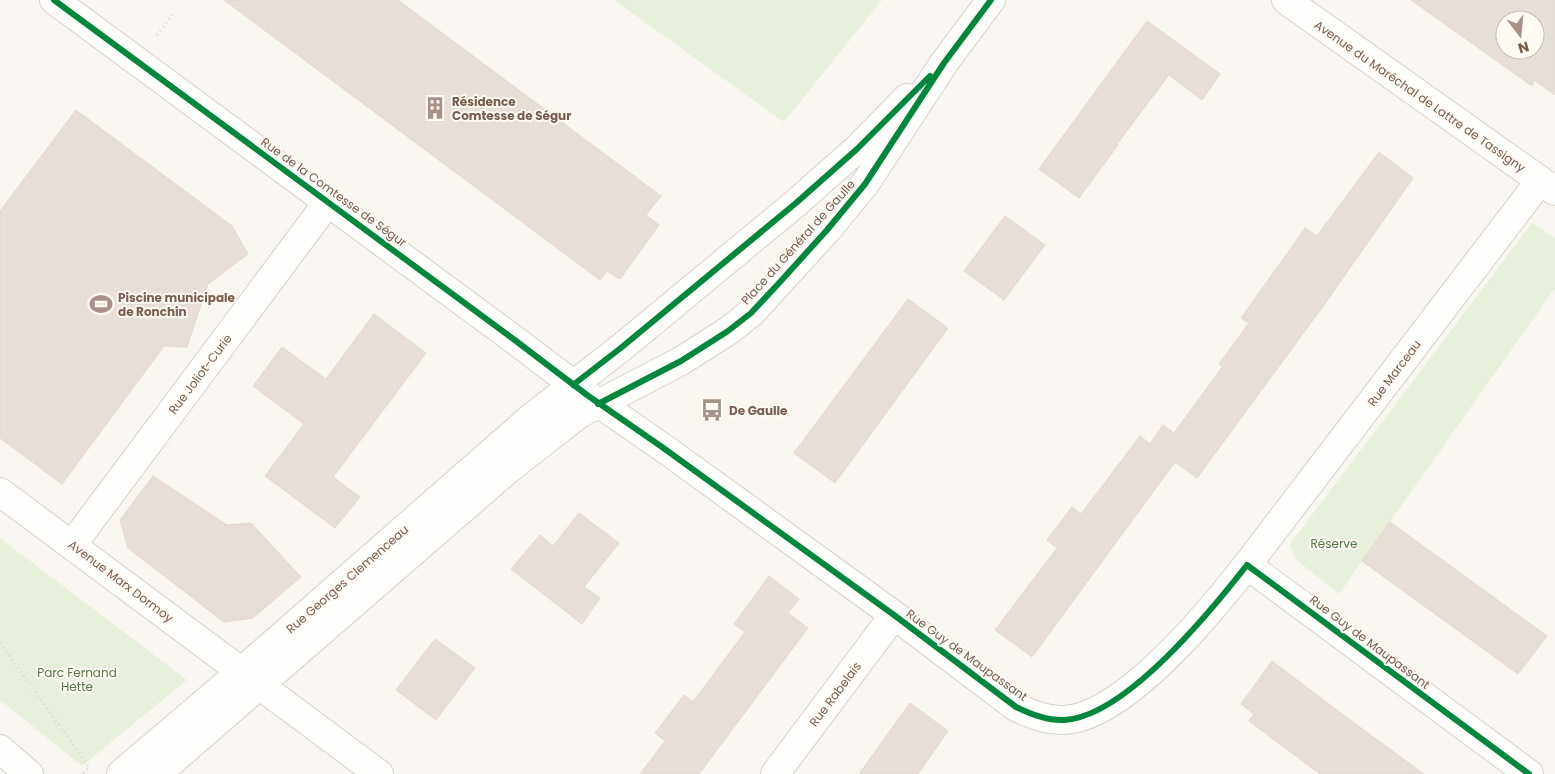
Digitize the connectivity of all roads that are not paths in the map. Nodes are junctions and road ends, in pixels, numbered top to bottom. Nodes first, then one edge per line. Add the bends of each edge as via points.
1 (54, 0) edge
2 (991, 0) edge
3 (1286, 0) edge
4 (944, 63) junction
5 (1548, 186) edge
6 (328, 202) junction
7 (573, 385) junction
8 (598, 404) junction
9 (0, 492) edge
10 (72, 545) junction
11 (1248, 565) junction
12 (894, 615) junction
13 (251, 679) junction
14 (0, 749) edge
15 (29, 774) edge
16 (122, 774) edge
17 (157, 774) edge
18 (379, 774) edge
19 (775, 774) edge
20 (1529, 774) edge

1 - 6 street, Rue de la Comtesse de Ségur
2 - 4 street, Place du Général de Gaulle
3 - 5 street, Avenue du Maréchal de Lattre de Tassigny
4 - 7 street, Place du Général de Gaulle via 796,203
4 - 8 street, Place du Général de Gaulle via 864,184 827,230 750,312 728,331 681,361
5 - 11 street, Rue Marceau
6 - 7 street, Rue de la Comtesse de Ségur
6 - 10 street, Rue Joliot-Curie
7 - 8 street, Rue de la Comtesse de Ségur
7 - 13 street, Rue Georges Clemenceau via 472,468
8 - 12 street, Rue Guy de Maupassant
8 - 13 street, Rue Georges Clemenceau via 562,426
9 - 10 street, Avenue Marx Dormoy
10 - 13 street, Avenue Marx Dormoy
11 - 12 street, Rue Guy de Maupassant via 1174,651 1146,676 1105,706 1063,720 1029,714 1016,707
11 - 20 street, Rue Guy de Maupassant
12 - 19 street, Rue Rabelais
13 - 16 street, Rue Georges Clemenceau
13 - 17 street, Rue Georges Clemenceau
13 - 18 street, Avenue Marx Dormoy
14 - 15 street

